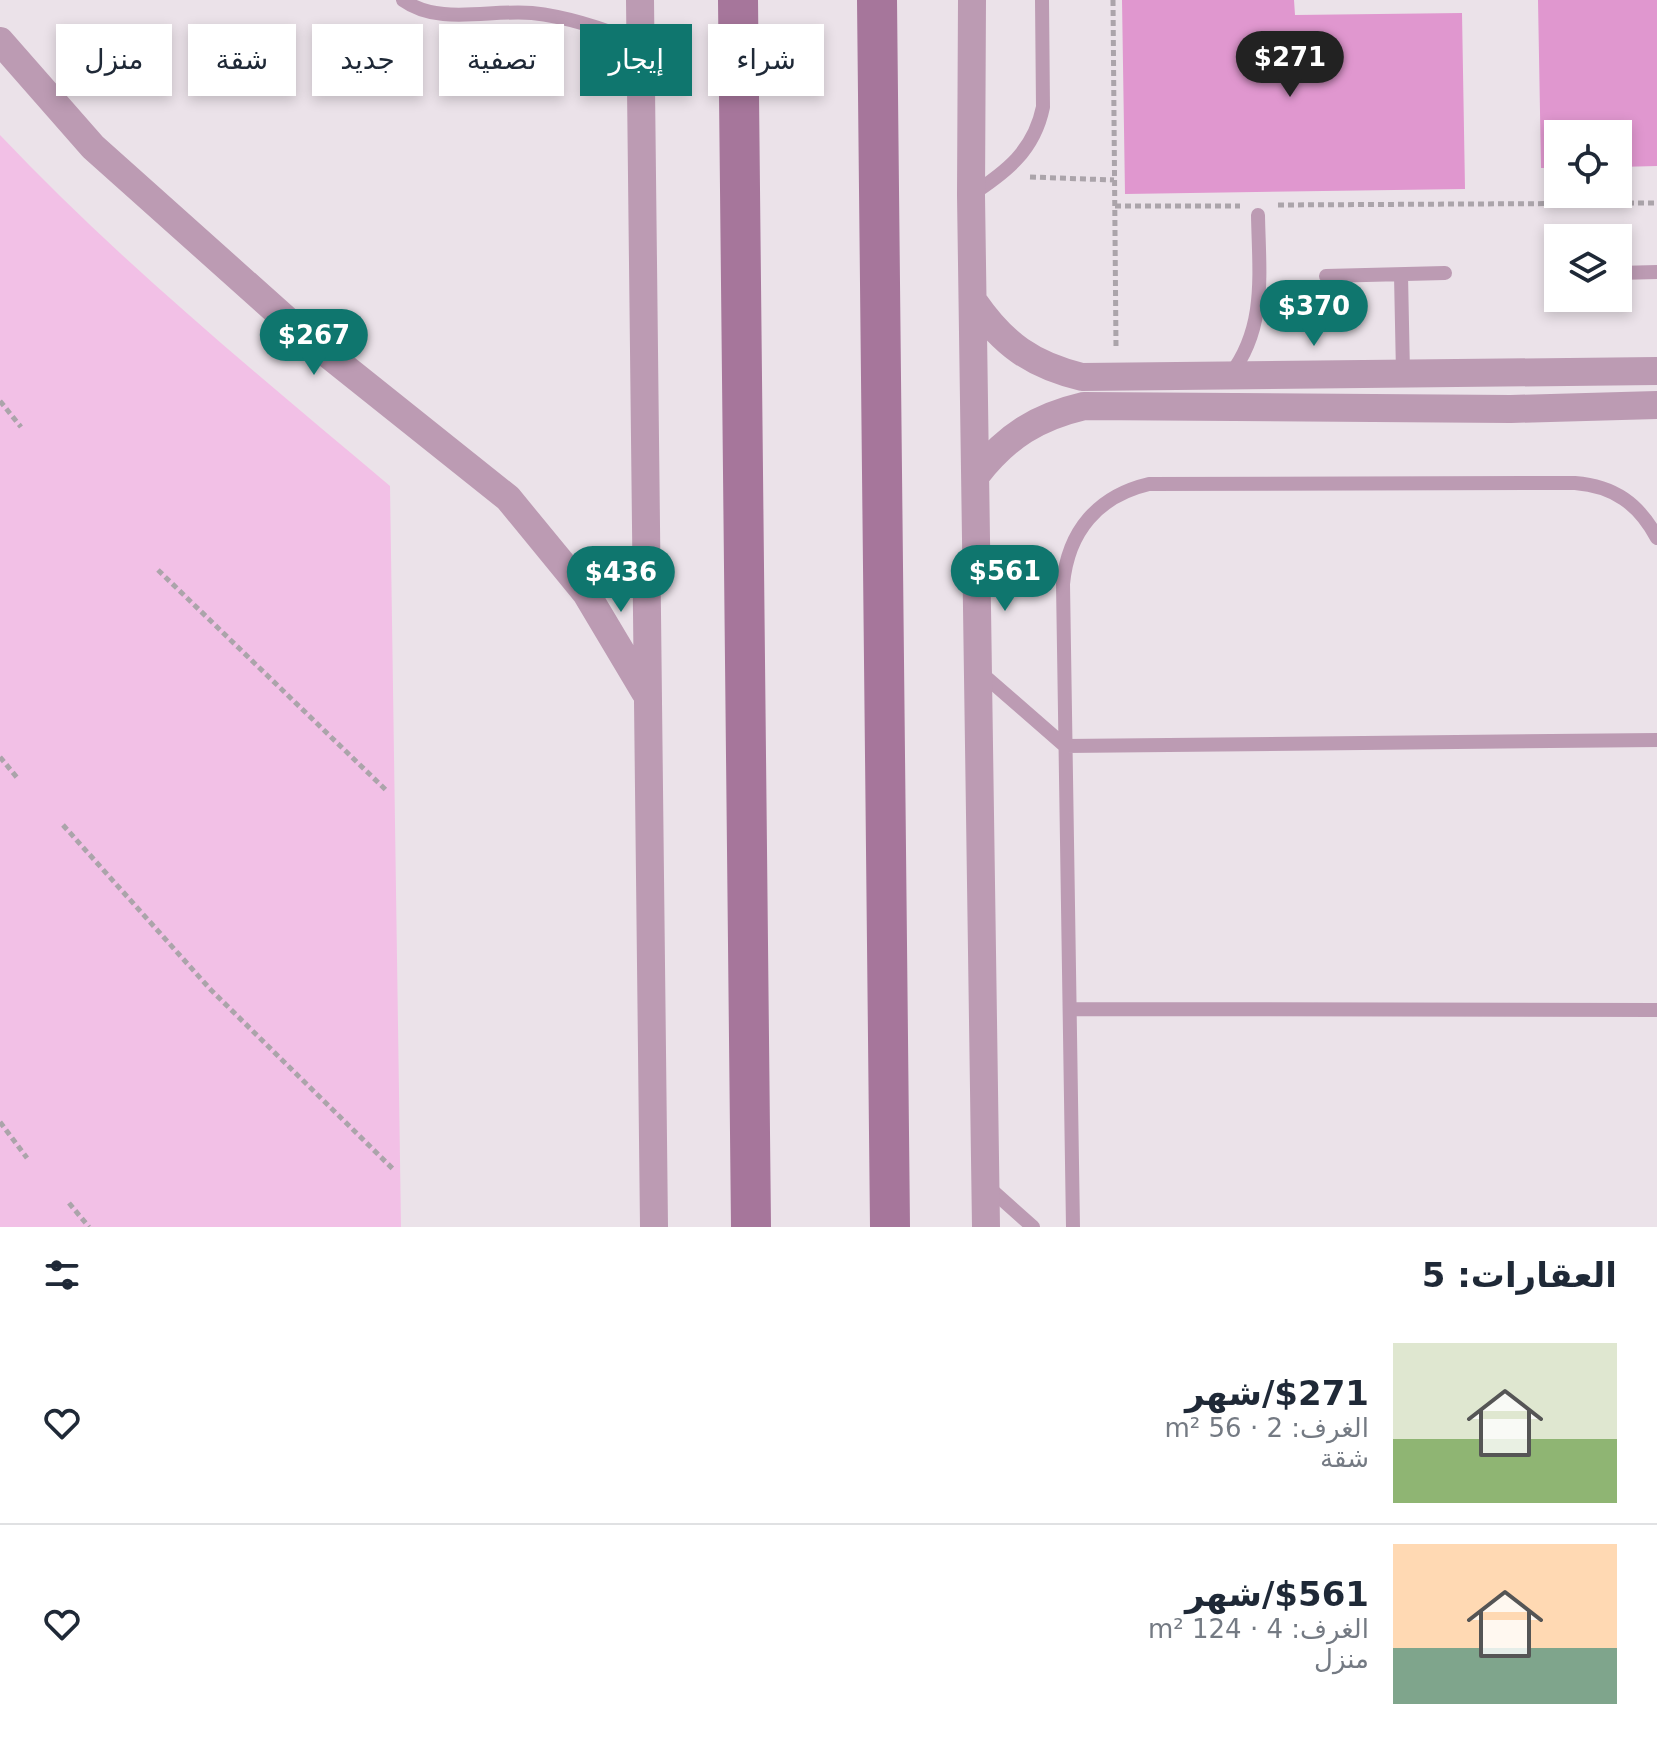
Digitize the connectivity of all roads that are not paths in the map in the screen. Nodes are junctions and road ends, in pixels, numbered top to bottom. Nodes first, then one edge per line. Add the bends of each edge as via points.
1 (403, 0) edge
2 (640, 0) edge
3 (738, 0) edge
4 (877, 0) edge
5 (972, 0) edge
6 (1042, 0) edge
7 (489, 6) edge
8 (582, 24) edge
9 (640, 24) edge
10 (0, 41) edge
11 (641, 96) edge
12 (971, 195) junction
13 (1258, 215) dead end
14 (1657, 272) edge
15 (1445, 273) dead end
16 (1632, 273) edge
17 (1401, 275) junction
18 (1326, 276) dead end
19 (974, 302) junction
20 (1657, 371) edge
21 (1403, 373) junction
22 (1230, 375) junction
23 (1657, 405) edge
24 (977, 474) junction
25 (1657, 538) edge
26 (980, 672) junction
27 (648, 699) junction
28 (1657, 740) edge
29 (1065, 746) junction
30 (1070, 1009) junction
31 (1657, 1010) edge
32 (986, 1185) junction
33 (654, 1227) edge
34 (751, 1227) edge
35 (890, 1227) edge
36 (986, 1227) edge
37 (1033, 1227) edge
38 (1073, 1227) edge

1 - 7 lane via 435,14
2 - 9 street
3 - 34 main road
4 - 35 main road
5 - 12 street
6 - 12 lane via 1040,122 1028,148 1001,176
7 - 8 lane
10 - 27 street via 93,147 300,332 508,498 586,593
11 - 27 street
12 - 19 street
13 - 22 lane via 1259,314 1249,345
14 - 16 lane
15 - 17 lane
17 - 18 lane
17 - 21 lane
19 - 22 street via 993,330 1019,353 1082,377
19 - 24 street
20 - 21 street
21 - 22 street
23 - 24 street via 1084,406 1052,413 1023,428
24 - 26 street
25 - 29 lane via 1626,499 1594,485 1165,484 1128,489 1093,512 1065,564
26 - 29 lane
26 - 32 street
27 - 33 street
28 - 29 lane
29 - 30 lane
30 - 31 lane
30 - 38 lane
32 - 36 street
32 - 37 lane

